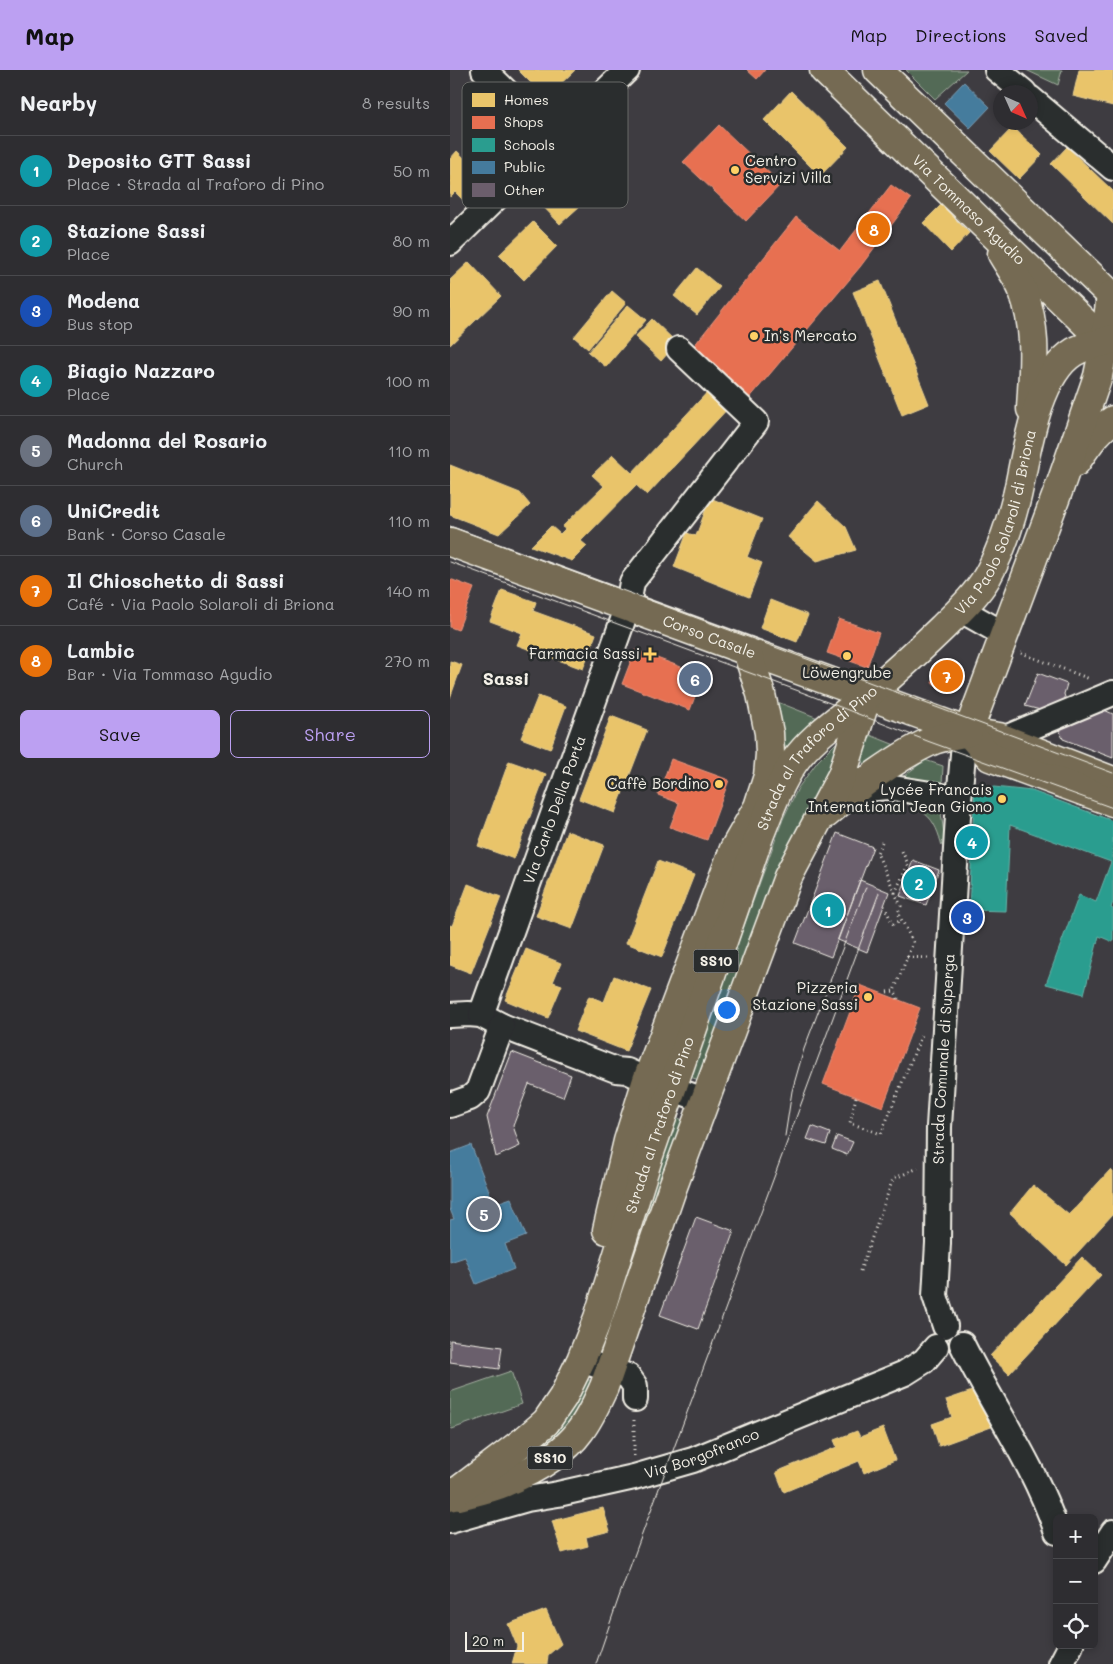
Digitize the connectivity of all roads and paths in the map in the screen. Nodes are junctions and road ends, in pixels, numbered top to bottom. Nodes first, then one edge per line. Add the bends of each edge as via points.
1 (484, 70) edge
2 (627, 70) edge
3 (824, 70) edge
4 (878, 70) edge
5 (997, 70) edge
6 (496, 82) edge
7 (615, 82) edge
8 (1015, 85) edge
9 (1038, 105) edge
10 (1113, 168) edge
11 (486, 208) edge
12 (988, 228) junction
13 (450, 243) edge
14 (1112, 296) edge
15 (1110, 344) edge
16 (679, 349) dead end
17 (1113, 420) edge
18 (1029, 436) junction
19 (1060, 486) junction
20 (450, 542) edge
21 (628, 606) junction
22 (961, 610) junction
23 (1011, 642) junction
24 (747, 651) junction
25 (1106, 687) edge
26 (867, 696) junction
27 (968, 732) junction
28 (1003, 739) junction
29 (1113, 781) edge
30 (783, 783) junction
31 (856, 790) junction
32 (959, 800) junction
33 (1113, 802) edge
34 (758, 807) junction
35 (815, 824) junction
36 (760, 834) junction
37 (882, 842) dead end
38 (902, 849) dead end
39 (895, 893) junction
40 (884, 906) dead end
41 (902, 920) junction
42 (907, 957) junction
43 (916, 958) dead end
44 (894, 991) junction
45 (887, 992) dead end
46 (898, 999) dead end
47 (462, 1018) edge
48 (502, 1026) junction
49 (945, 1032) junction
50 (646, 1080) junction
51 (672, 1089) junction
52 (856, 1097) dead end
53 (704, 1100) junction
54 (450, 1105) edge
55 (892, 1180) dead end
56 (860, 1271) dead end
57 (941, 1336) junction
58 (581, 1360) junction
59 (610, 1369) junction
60 (635, 1399) joint
61 (634, 1477) junction
62 (450, 1498) edge
63 (1053, 1520) edge
64 (450, 1521) edge
65 (1113, 1532) edge
66 (1095, 1559) edge
67 (1068, 1649) edge
68 (1061, 1664) edge

1 - 6 street
2 - 7 street
3 - 12 main road, Via Tommaso Agudio
4 - 14 main road
5 - 8 street
9 - 10 street
11 - 13 street
12 - 15 main road, Via Tommaso Agudio
12 - 18 main road via 1022,291 1033,330 1035,347
14 - 15 main road
15 - 18 main road, Via Paolo Solaroli di Briona via 1092,343 1058,366 1046,386
15 - 19 main road
16 - 21 street, Via Carlo Della Porta via 756,422 632,582
17 - 19 main road via 1087,445
18 - 22 main road, Via Paolo Solaroli di Briona via 1016,497 996,561 975,595
19 - 23 main road
20 - 21 main road, Corso Casale
21 - 24 main road, Corso Casale
21 - 47 street, Via Carlo Della Porta
22 - 23 street
22 - 26 main road, Via Paolo Solaroli di Briona
23 - 25 path
23 - 27 main road
24 - 26 main road, Corso Casale
24 - 34 main road, SS10 via 769,733 768,776
25 - 28 street
26 - 27 main road, Corso Casale
26 - 30 main road, Strada al Traforo di Pino / SS10 via 818,737 795,761
26 - 35 main road, Strada al Traforo di Pino / SS10 via 842,774
27 - 28 main road, Corso Casale
27 - 31 main road via 935,740 903,756
27 - 32 street, Strada Comunale di Superga
27 - 33 main road, Corso Casale via 990,757
28 - 29 main road, Corso Casale
30 - 34 main road
30 - 36 main road, Strada al Traforo di Pino / SS10
31 - 32 street via 888,787
31 - 35 main road
32 - 49 street, Strada Comunale di Superga
34 - 36 main road, SS10
34 - 50 main road via 734,849
35 - 53 main road, Strada al Traforo di Pino / SS10 via 788,877
36 - 51 main road, Strada al Traforo di Pino / SS10
37 - 39 path via 877,853
38 - 39 path via 908,864
39 - 41 path via 901,906 898,913
40 - 41 path via 893,924
41 - 42 path via 913,942
42 - 43 path
42 - 44 path
44 - 45 path
44 - 46 path
47 - 48 street
48 - 50 street
48 - 54 street via 478,1091 470,1098
49 - 52 path via 923,1031 881,1134 850,1122
49 - 57 street, Strada Comunale di Superga via 935,1296
50 - 51 street
50 - 58 main road via 583,1328
51 - 53 street
51 - 58 main road, Strada al Traforo di Pino / SS10 via 598,1318
53 - 59 main road, Strada al Traforo di Pino / SS10
55 - 56 path
57 - 61 street, Via Borgofranco via 924,1361 906,1373 693,1460
57 - 63 street via 942,1353 958,1351 962,1344 1019,1445
58 - 59 street
58 - 62 main road, Strada al Traforo di Pino / SS10 via 546,1422
59 - 60 street via 628,1376 635,1386
59 - 62 main road, Strada al Traforo di Pino / SS10 via 593,1411 579,1433 562,1450 536,1468 503,1484
60 - 61 path
61 - 64 street, Via Borgofranco via 527,1499
65 - 66 street
67 - 68 street

